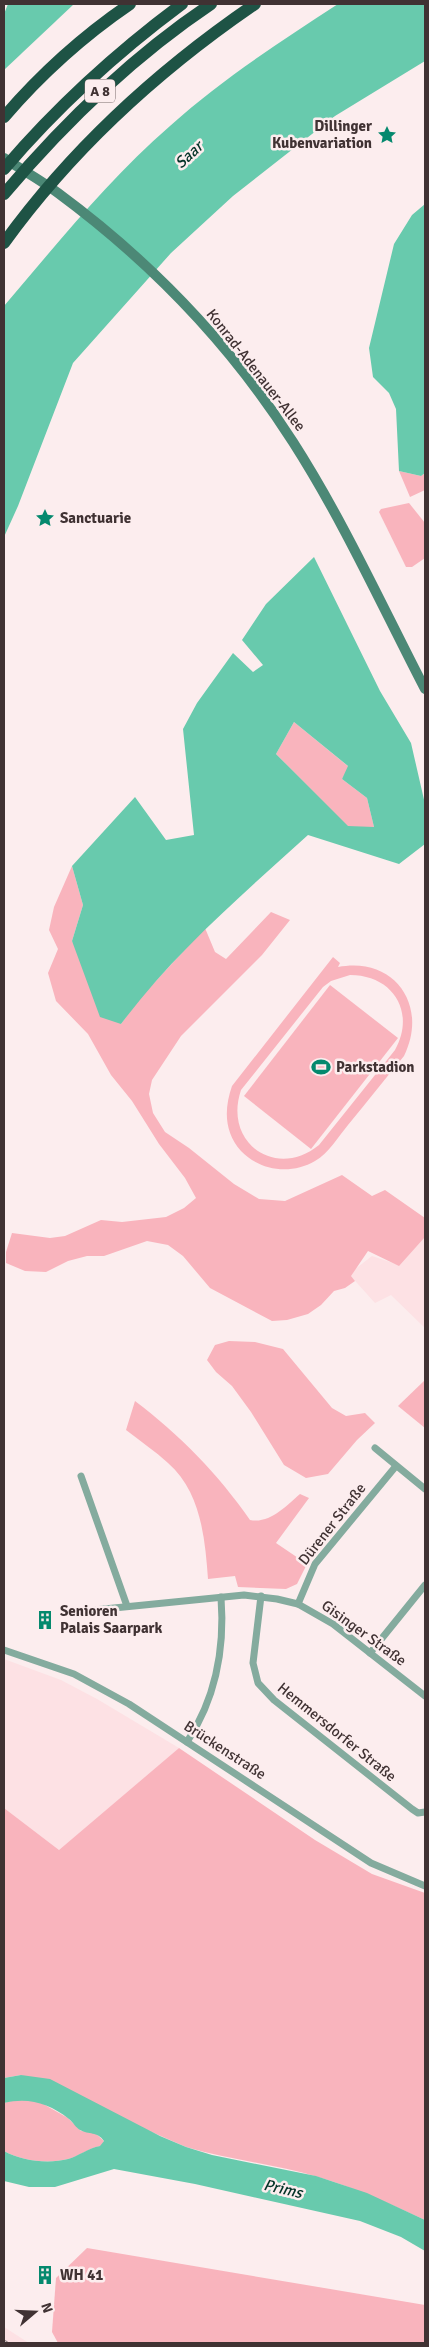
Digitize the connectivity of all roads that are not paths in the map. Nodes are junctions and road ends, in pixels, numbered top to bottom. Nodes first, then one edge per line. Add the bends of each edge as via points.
1 (130, 4) edge
2 (182, 4) edge
3 (211, 4) edge
4 (255, 4) edge
5 (4, 117) edge
6 (4, 158) edge
7 (4, 169) edge
8 (49, 187) junction
9 (4, 194) edge
10 (4, 243) edge
11 (425, 689) edge
12 (375, 1448) dead end
13 (396, 1466) junction
14 (81, 1476) dead end
15 (425, 1490) edge
16 (425, 1585) edge
17 (261, 1596) junction
18 (222, 1597) junction
19 (298, 1604) junction
20 (127, 1606) junction
21 (94, 1610) dead end
22 (4, 1650) edge
23 (370, 1653) junction
24 (425, 1696) edge
25 (187, 1742) junction
26 (425, 1812) edge
27 (425, 1886) edge

1 - 5 highway via 42,75
2 - 7 highway, A 8 via 100,69
3 - 9 highway, A 8 via 110,81 73,116
4 - 8 highway via 146,88
6 - 8 street, Konrad-Adenauer-Allee
8 - 10 highway
8 - 11 street, Konrad-Adenauer-Allee via 119,241 168,287 240,370 289,436 330,505
12 - 13 street
13 - 15 street
13 - 19 street, Dürener Straße via 315,1564
14 - 20 street
16 - 23 street
17 - 18 street, Gisinger Straße
17 - 19 street, Gisinger Straße
17 - 26 street, Hemmersdorfer Straße via 253,1663 258,1683 274,1700 412,1809 418,1813
18 - 20 street, Gisinger Straße
18 - 25 street via 223,1638 215,1682 202,1716
19 - 23 street, Gisinger Straße via 334,1624
20 - 21 street, Gisinger Straße
22 - 25 street, Brückenstraße via 74,1674 129,1704
23 - 24 street, Gisinger Straße
25 - 27 street, Brückenstraße via 372,1862

